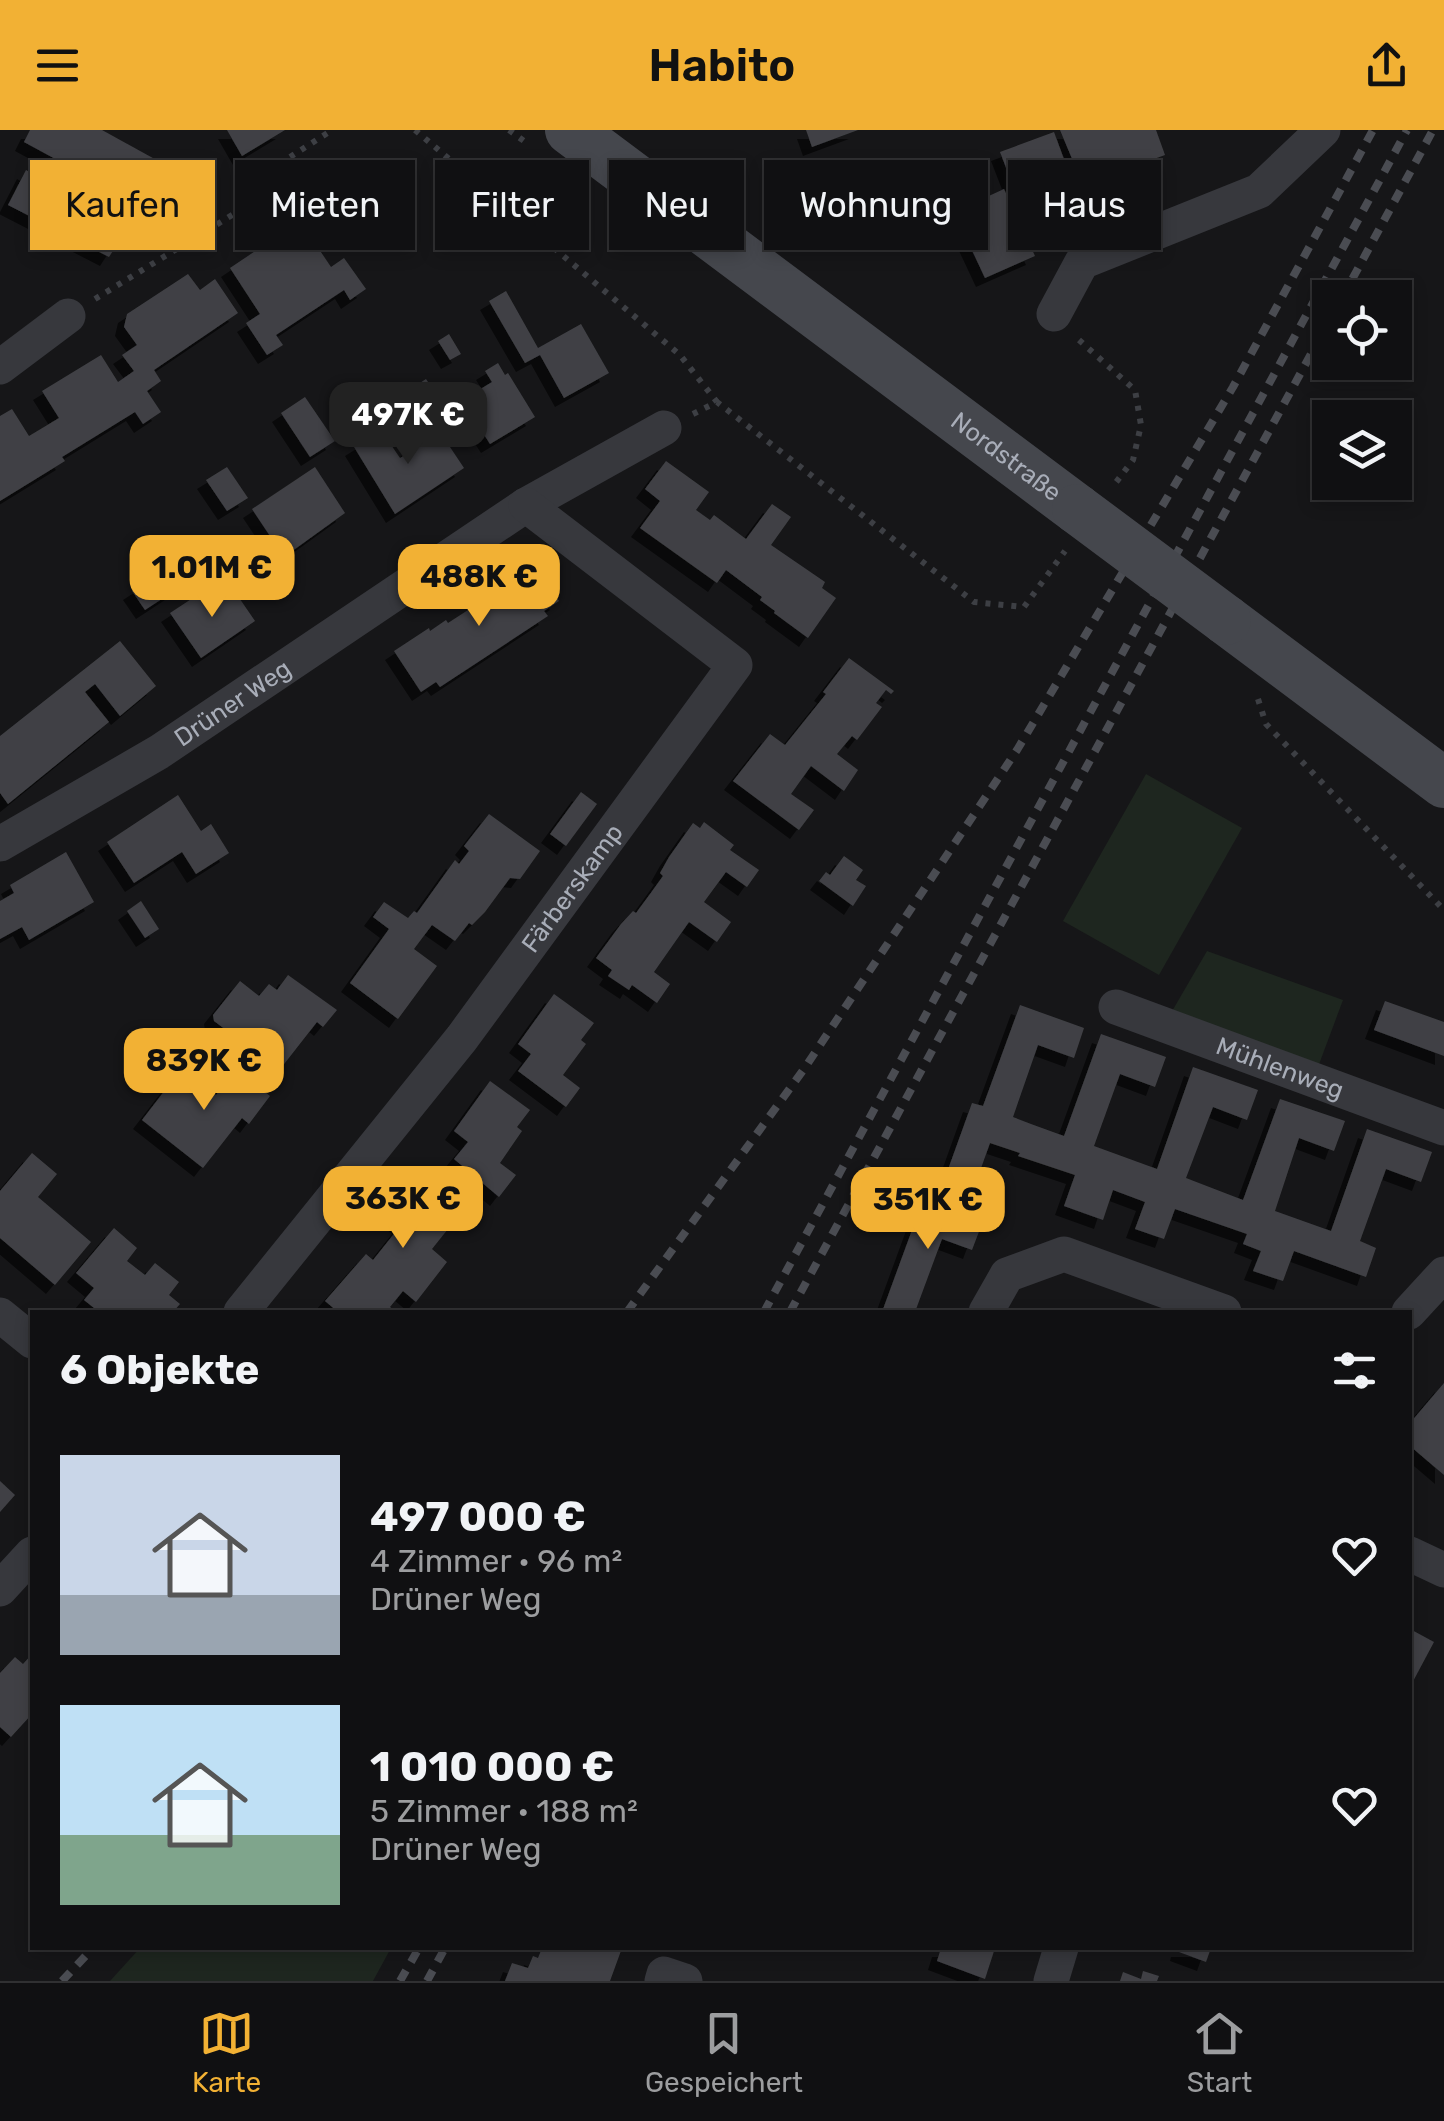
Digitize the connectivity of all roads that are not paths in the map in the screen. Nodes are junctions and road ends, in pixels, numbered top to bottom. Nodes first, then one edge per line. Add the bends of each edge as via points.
1 (570, 130) edge
2 (1323, 130) edge
3 (1054, 314) road end
4 (68, 316) road end
5 (0, 367) edge
6 (664, 428) road end
7 (526, 505) junction
8 (1444, 784) edge
9 (0, 844) edge
10 (1116, 1007) dead end
11 (1444, 1128) edge
12 (1444, 1274) edge
13 (243, 1310) edge
14 (987, 1310) edge
15 (1218, 1310) edge
16 (1411, 1310) edge
17 (0, 1314) edge
18 (30, 1339) edge
19 (1412, 1555) edge
20 (30, 1556) edge
21 (1444, 1570) edge
22 (0, 1589) edge
23 (1060, 1950) edge
24 (1050, 1981) edge

1 - 8 street, Nordstraße, bridge
2 - 3 street via 1259,191 1082,262
4 - 5 street
6 - 7 street, Drüner Weg
7 - 9 street, Drüner Weg via 159,752
7 - 13 street, Färberskamp via 735,664 462,1038
10 - 11 street, Mühlenweg
12 - 16 street
14 - 15 street via 1007,1275 1064,1254
17 - 18 street
19 - 21 street
20 - 22 street
23 - 24 street

